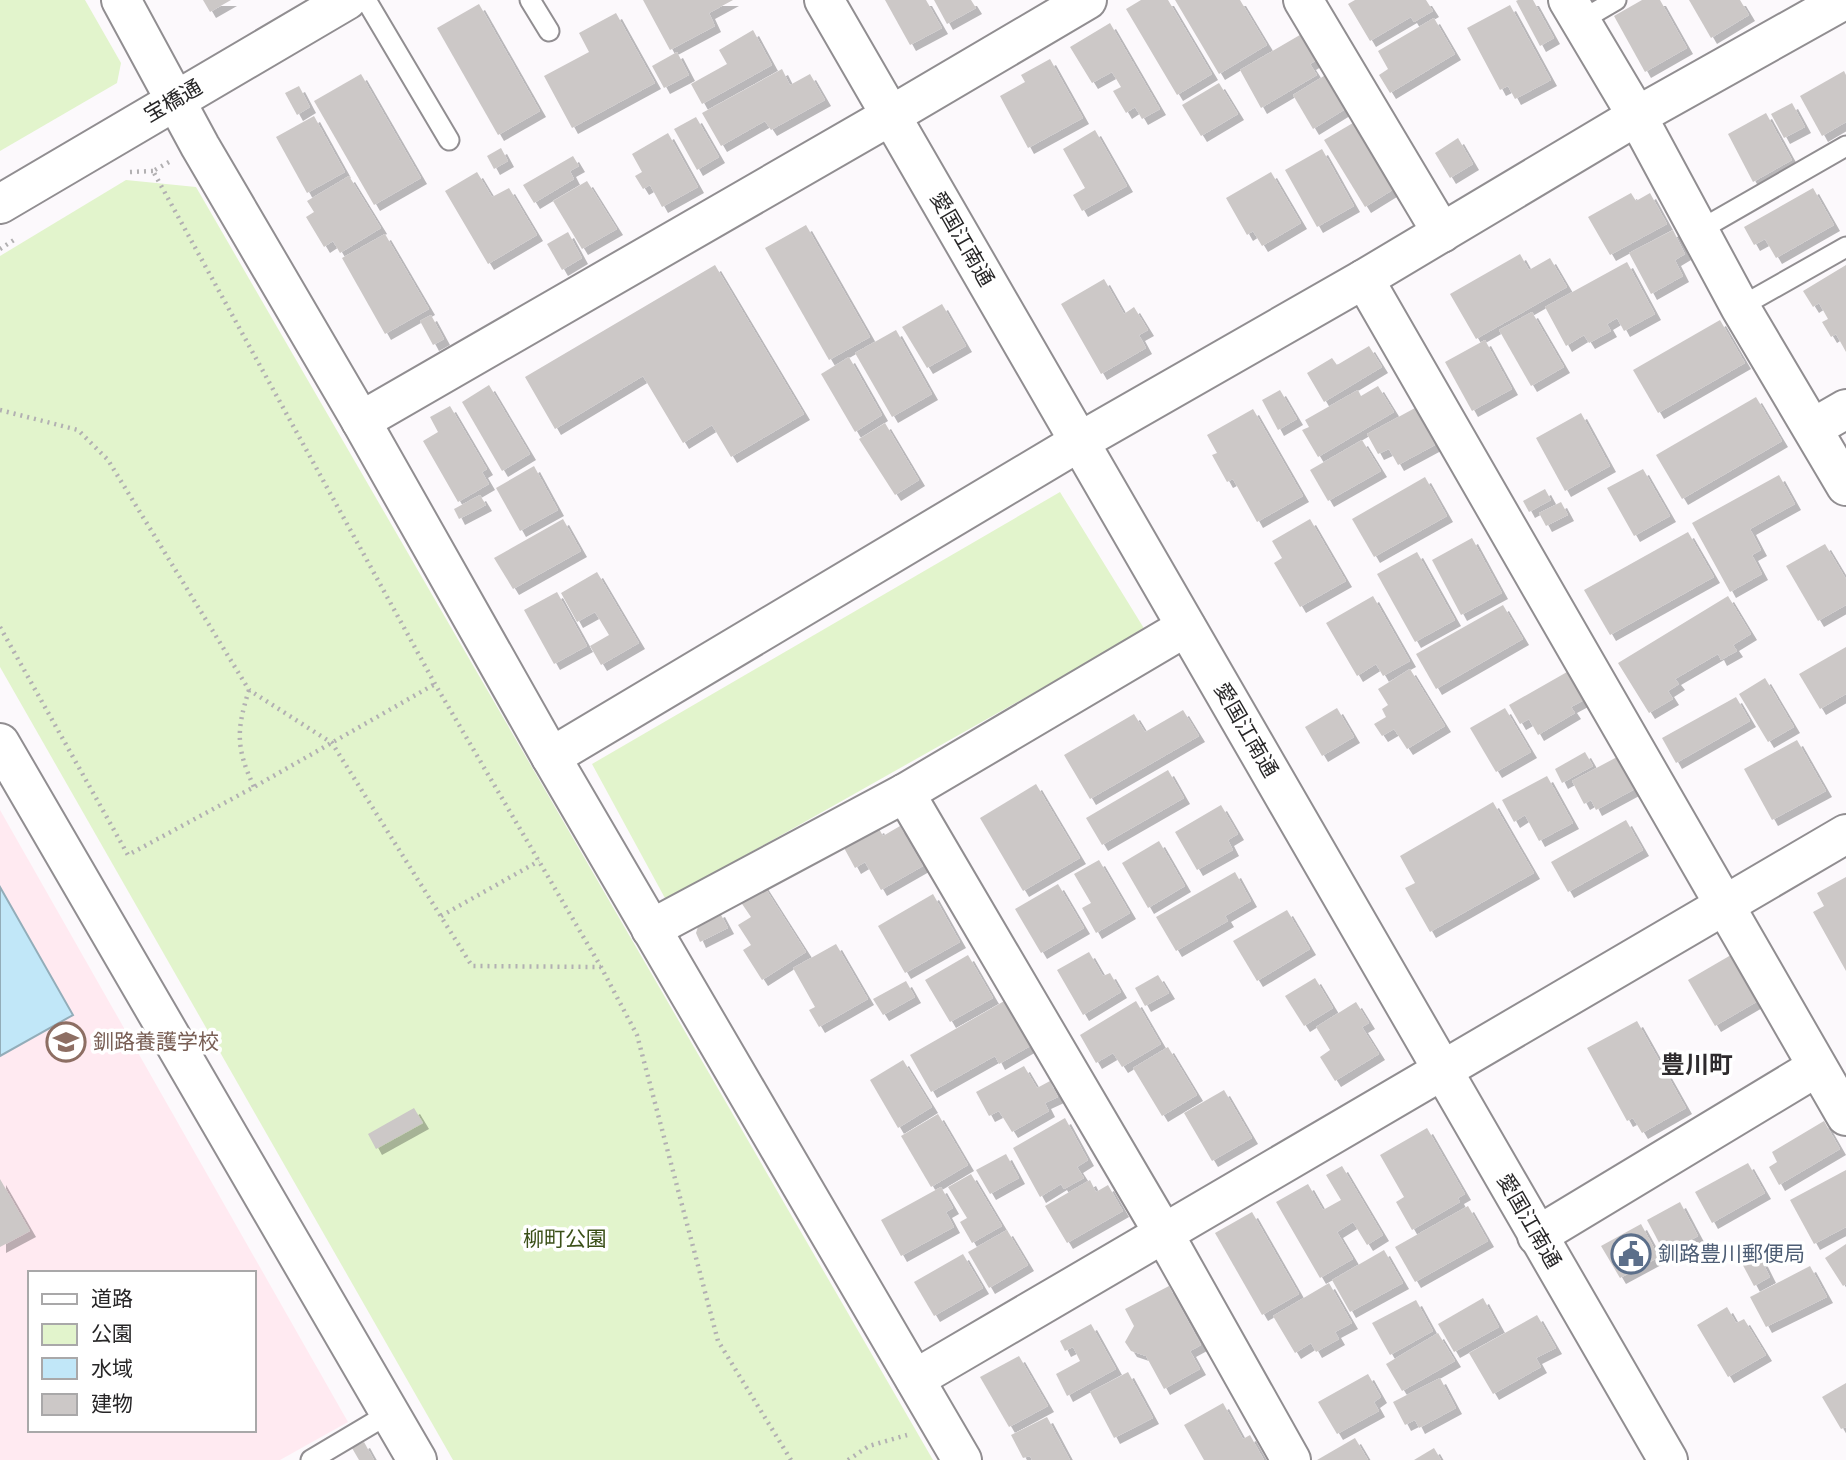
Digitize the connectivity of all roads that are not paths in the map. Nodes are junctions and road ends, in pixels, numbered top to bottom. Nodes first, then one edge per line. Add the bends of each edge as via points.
1 (121, 0) edge
2 (347, 0) edge
3 (366, 0) edge
4 (530, 0) edge
5 (824, 0) edge
6 (1303, 0) edge
7 (1616, 0) edge
8 (1844, 0) edge
9 (1077, 3) edge
10 (1574, 11) edge
11 (549, 31) dead end
12 (176, 99) junction
13 (890, 116) junction
14 (1637, 116) junction
15 (449, 140) dead end
16 (1846, 146) edge
17 (0, 204) edge
18 (1698, 231) junction
19 (1441, 233) junction
20 (1846, 247) edge
21 (1364, 279) junction
22 (1740, 307) junction
23 (1846, 409) edge
24 (361, 421) junction
25 (1813, 428) junction
26 (1079, 442) junction
27 (1846, 486) edge
28 (1186, 627) junction
29 (0, 743) edge
30 (551, 757) junction
31 (905, 793) junction
32 (1846, 834) edge
33 (1725, 905) junction
34 (651, 929) junction
35 (1817, 1067) junction
36 (1442, 1071) junction
37 (1846, 1116) edge
38 (1164, 1234) junction
39 (1537, 1236) junction
40 (915, 1379) junction
41 (390, 1413) junction
42 (311, 1460) edge
43 (417, 1460) edge
44 (962, 1460) edge
45 (1290, 1460) edge
46 (1668, 1460) edge

1 - 12 street
2 - 12 street, 宝橋通
3 - 15 lane
4 - 11 lane
5 - 13 street, 愛国江南通
6 - 19 street
7 - 10 lane
8 - 14 street
9 - 13 street
10 - 14 street
12 - 17 street, 宝橋通
12 - 24 street
13 - 24 street
13 - 26 street, 愛国江南通
14 - 18 street
14 - 19 street
16 - 18 lane
18 - 22 street
19 - 21 street
20 - 22 lane
21 - 26 street
21 - 33 street
22 - 25 street
23 - 25 street
24 - 30 street
25 - 27 street
26 - 28 street, 愛国江南通
26 - 30 street
28 - 31 street
28 - 36 street, 愛国江南通
29 - 41 street
30 - 34 street
31 - 34 street
31 - 38 street
32 - 33 street
33 - 35 street
33 - 36 street
34 - 40 street
35 - 37 street
35 - 39 street
36 - 38 street
36 - 39 street, 愛国江南通
38 - 40 street
38 - 45 street
39 - 46 street, 愛国江南通
40 - 44 street
41 - 42 lane
41 - 43 street

